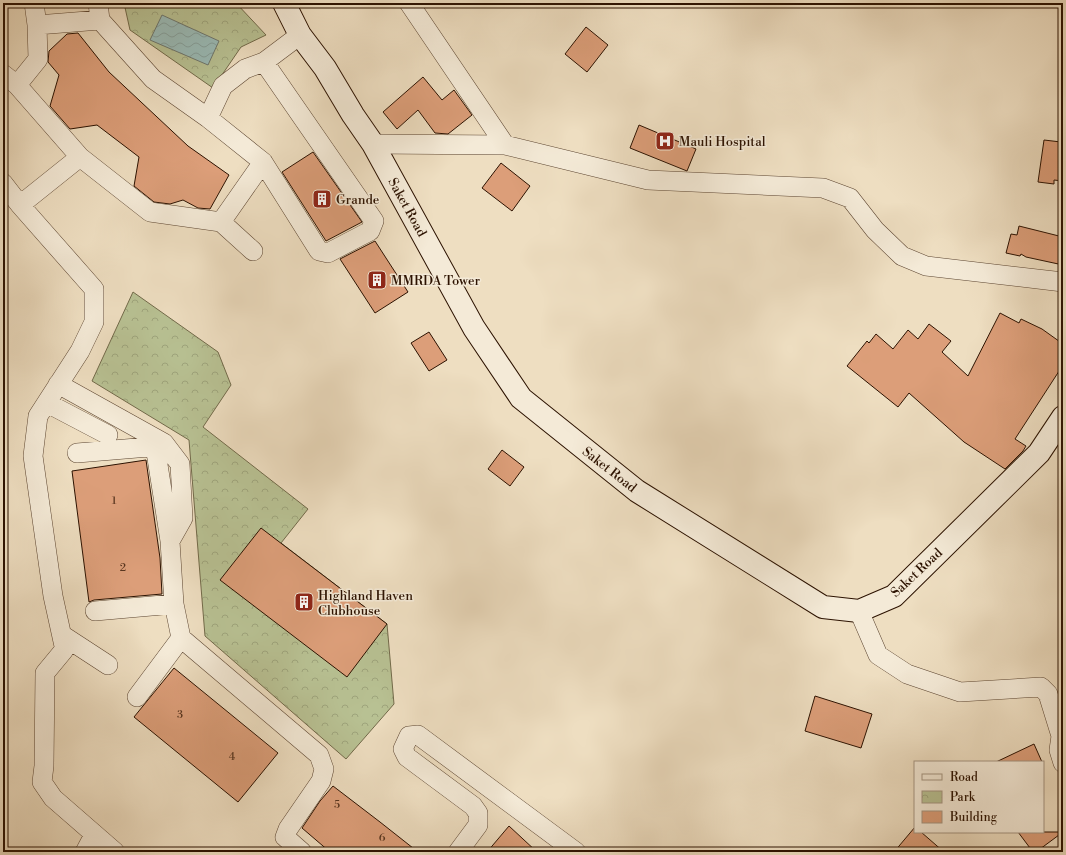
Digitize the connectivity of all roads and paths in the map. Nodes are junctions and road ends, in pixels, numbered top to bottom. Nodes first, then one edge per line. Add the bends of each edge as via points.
1 (34, 3) edge
2 (284, 3) edge
3 (409, 3) edge
4 (99, 11) edge
5 (37, 25) junction
6 (300, 36) junction
7 (264, 62) junction
8 (10, 80) edge
9 (208, 118) junction
10 (373, 144) junction
11 (505, 145) junction
12 (80, 157) junction
13 (263, 162) junction
14 (3, 183) edge
15 (20, 205) junction
16 (221, 222) junction
17 (253, 251) dead end
18 (1063, 282) edge
19 (58, 384) junction
20 (46, 403) junction
21 (1063, 417) edge
22 (108, 435) dead end
23 (77, 453) dead end
24 (170, 541) junction
25 (174, 604) junction
26 (859, 610) junction
27 (95, 611) dead end
28 (62, 635) junction
29 (181, 638) junction
30 (108, 664) dead end
31 (137, 697) dead end
32 (1063, 763) edge
33 (94, 835) junction
34 (571, 851) edge
35 (85, 852) edge
36 (115, 852) edge
37 (302, 852) edge
38 (458, 852) edge

1 - 5 street
2 - 6 main road, Saket Road
3 - 11 street
4 - 5 street
4 - 9 street via 153,79
5 - 8 street via 38,59
6 - 7 street
6 - 10 main road, Saket Road via 325,68
7 - 9 street via 245,69 223,86
7 - 13 street via 374,221 370,231 328,253 319,251
8 - 12 street
9 - 13 street
10 - 11 street
10 - 26 main road, Saket Road via 474,328 521,398 636,491 823,607
11 - 18 street via 648,180 823,188 850,198 875,230 902,256 926,266
12 - 15 street
12 - 16 street via 150,212
13 - 16 street
14 - 15 street
15 - 19 street via 94,288 94,322 80,351
16 - 17 street
19 - 20 street
19 - 24 street via 164,443 180,464 183,518
20 - 22 street
20 - 28 street via 38,416 33,456 53,596
21 - 26 main road, Saket Road via 1039,453 894,596
23 - 24 street via 149,447 156,452
24 - 25 street
25 - 27 street
25 - 29 street
26 - 32 street via 878,655 907,674 960,692 1041,687 1048,694 1061,736 1059,750
28 - 30 street
28 - 33 street via 64,650 45,673 42,782 53,798
29 - 31 street
29 - 37 street via 319,755 324,769 321,781 285,837
33 - 35 street
33 - 36 street
34 - 38 street via 418,735 409,736 403,749 407,757 473,806 478,814 478,825

